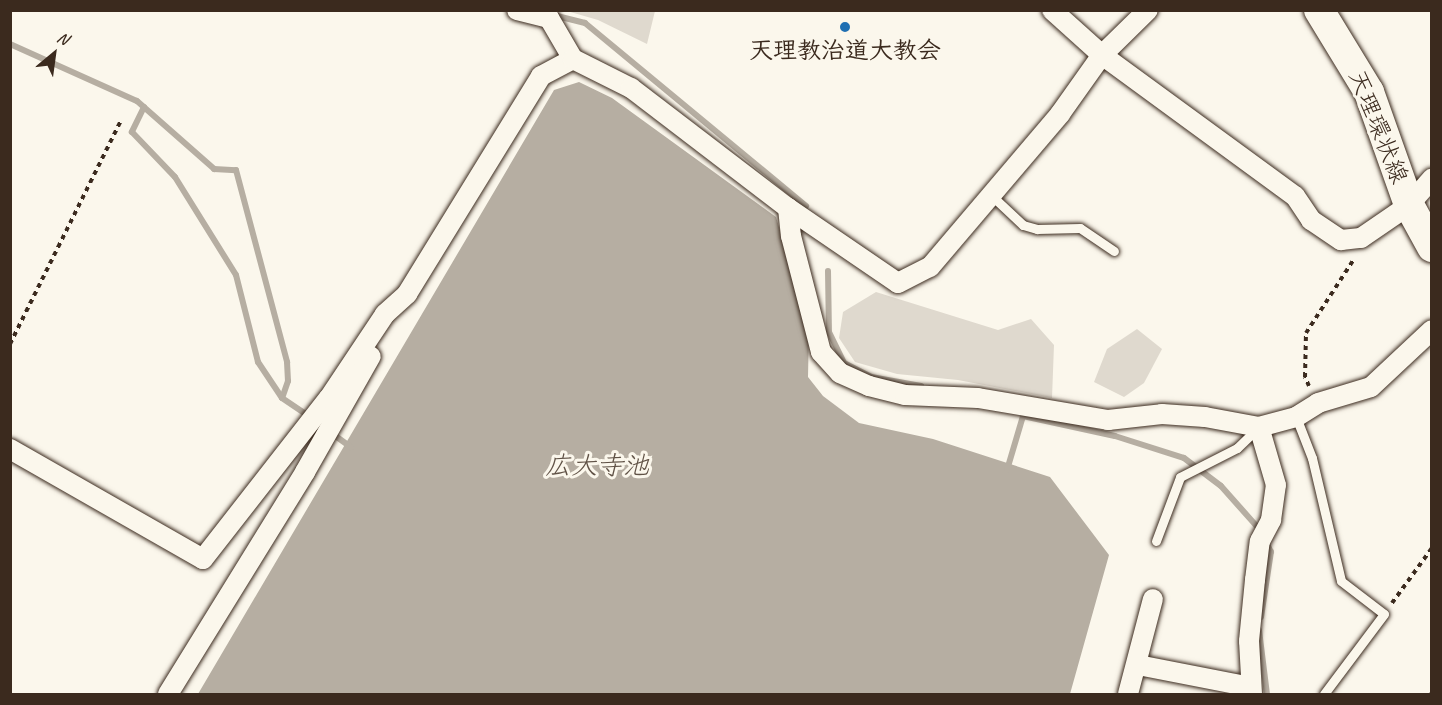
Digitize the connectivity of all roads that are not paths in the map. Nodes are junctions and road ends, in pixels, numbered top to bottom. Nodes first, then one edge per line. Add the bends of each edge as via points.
1 (517, 10) edge
2 (1052, 10) edge
3 (1148, 10) edge
4 (1319, 10) edge
5 (1102, 55) junction
6 (573, 60) junction
7 (1431, 179) edge
8 (991, 195) junction
9 (1409, 205) junction
10 (788, 208) junction
11 (1431, 248) edge
12 (1114, 251) dead end
13 (407, 294) junction
14 (1431, 330) edge
15 (1296, 417) junction
16 (1259, 427) junction
17 (10, 449) edge
18 (1156, 541) dead end
19 (1153, 599) dead end
20 (1138, 664) junction
21 (1252, 691) edge
22 (168, 694) edge
23 (1128, 694) edge
24 (1324, 694) edge

1 - 6 street via 549,18
2 - 5 street
3 - 5 street
4 - 9 main road, 天理環状線 via 1369,92
5 - 8 street via 1060,114
5 - 9 street via 1294,196 1311,220 1341,240 1361,238
6 - 10 street via 631,88
6 - 13 street via 541,76
7 - 9 street
8 - 10 street via 930,267 898,283
8 - 12 lane via 1023,225 1037,229 1080,228
9 - 11 main road, 天理環状線
10 - 16 street via 791,236 821,352 840,373 868,386 905,395 978,398 1108,420 1162,414
13 - 17 street via 385,314 329,398 203,559
13 - 22 street via 305,472
14 - 15 street via 1371,387 1318,403
15 - 16 street
15 - 24 lane via 1312,459 1341,581 1384,614
16 - 18 lane via 1237,448 1180,477
16 - 21 street via 1276,485 1271,520 1260,541 1249,640
19 - 20 street
20 - 21 street
20 - 23 street

